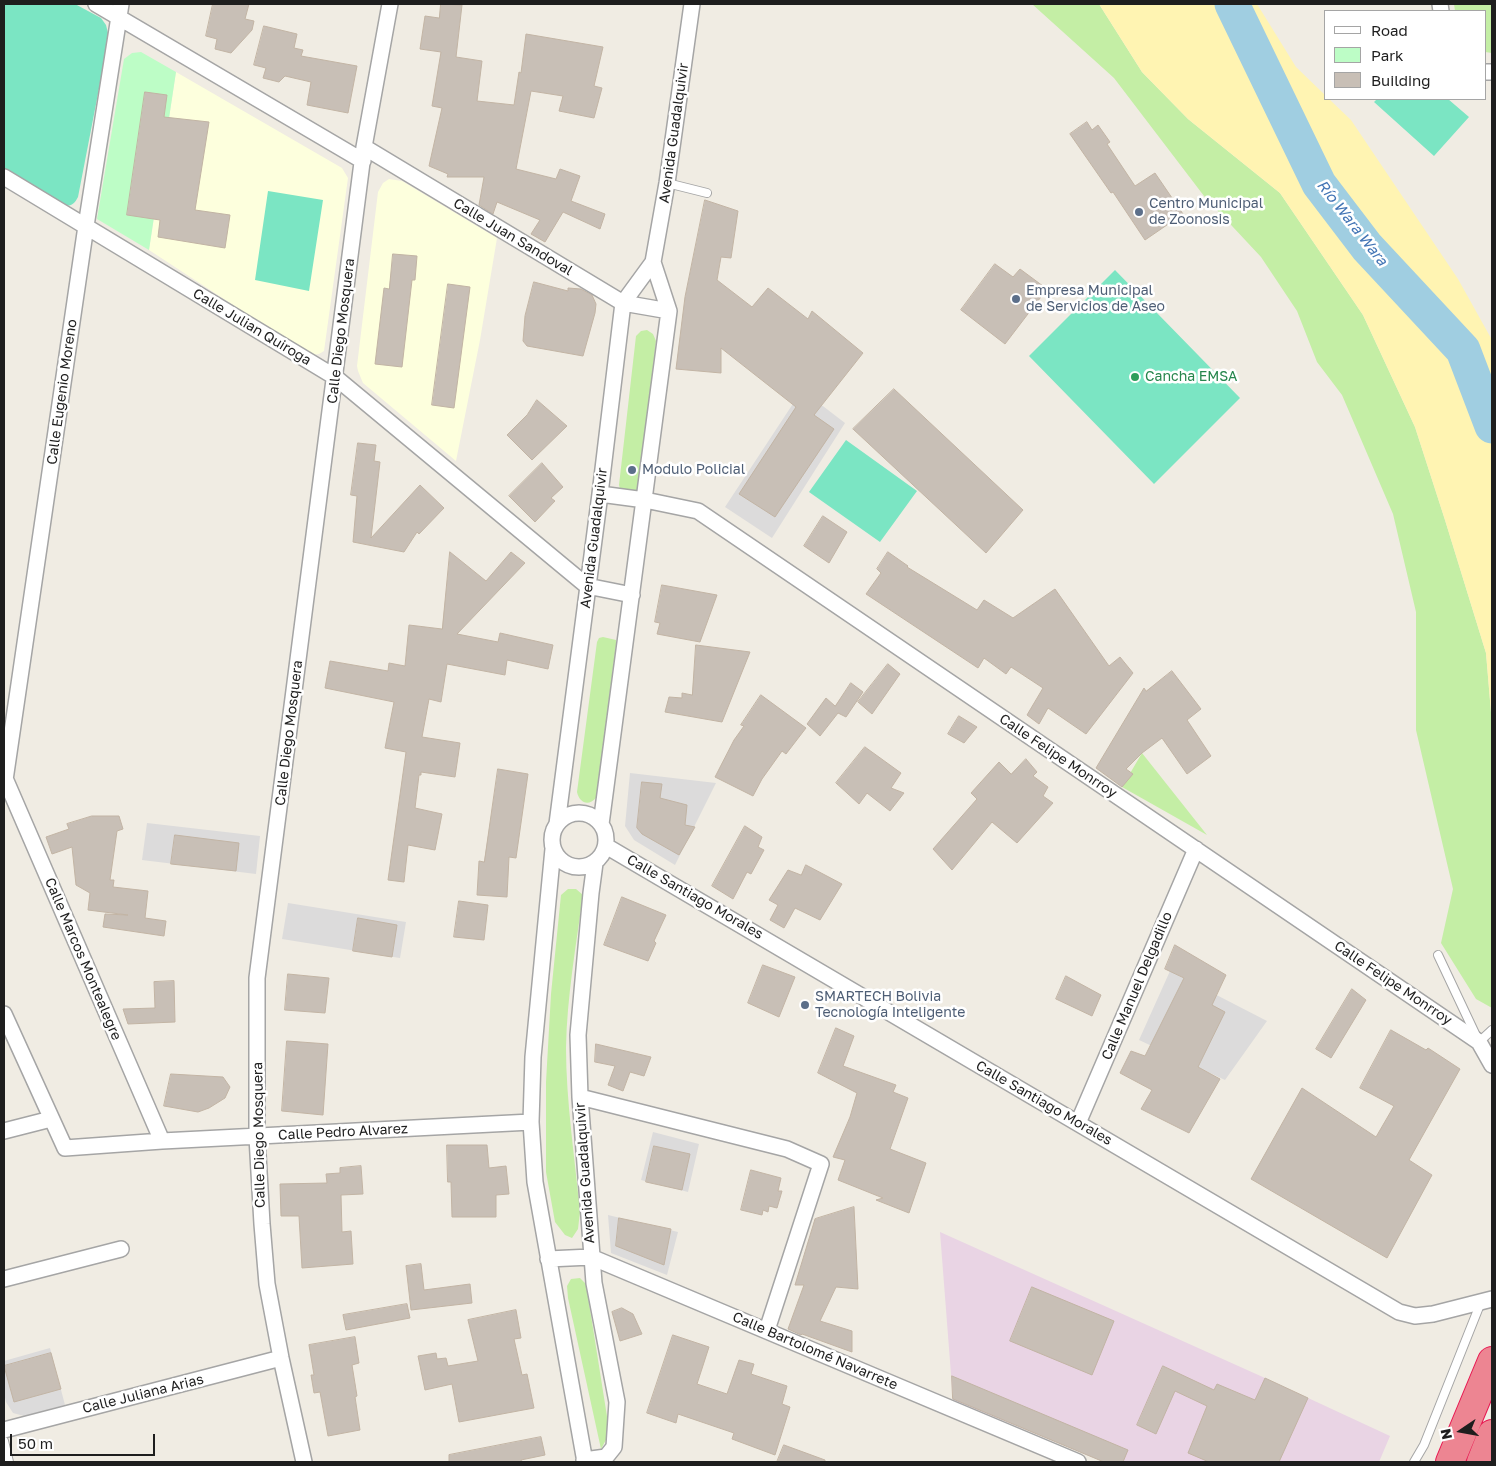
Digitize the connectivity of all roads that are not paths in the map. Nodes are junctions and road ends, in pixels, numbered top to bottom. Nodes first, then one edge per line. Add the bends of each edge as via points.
1 (96, 4) edge
2 (390, 4) edge
3 (692, 4) edge
4 (120, 10) edge
5 (364, 154) junction
6 (4, 177) edge
7 (668, 183) junction
8 (707, 193) dead end
9 (86, 226) junction
10 (653, 262) junction
11 (622, 303) junction
12 (668, 311) junction
13 (335, 377) junction
14 (600, 494) junction
15 (645, 500) junction
16 (587, 586) junction
17 (632, 594) junction
18 (4, 779) edge
19 (557, 824) junction
20 (601, 824) junction
21 (606, 846) junction
22 (553, 849) junction
23 (1196, 849) junction
24 (595, 862) junction
25 (1438, 955) dead end
26 (4, 1014) edge
27 (1492, 1030) edge
28 (1479, 1042) junction
29 (1492, 1064) edge
30 (580, 1097) junction
31 (51, 1119) junction
32 (531, 1122) junction
33 (1078, 1123) junction
34 (4, 1131) edge
35 (257, 1137) junction
36 (162, 1141) junction
37 (121, 1249) dead end
38 (591, 1257) junction
39 (548, 1259) junction
40 (4, 1279) edge
41 (1487, 1300) edge
42 (767, 1330) junction
43 (281, 1358) junction
44 (1492, 1362) edge
45 (4, 1430) edge
46 (1492, 1434) edge
47 (4, 1441) edge
48 (585, 1461) edge
49 (9, 1462) edge
50 (304, 1462) edge
51 (1078, 1462) edge
52 (1414, 1462) edge
53 (1450, 1462) edge
54 (1481, 1462) edge

1 - 4 street, Calle Juan Sandoval
2 - 5 street, Calle Diego Mosquera
3 - 7 street, Avenida Guadalquivir
4 - 5 street, Calle Juan Sandoval
4 - 9 street, Calle Eugenio Moreno
5 - 11 street, Calle Juan Sandoval
5 - 13 street, Calle Diego Mosquera
6 - 9 street, Calle Julian Quiroga
7 - 8 lane
7 - 10 street, Avenida Guadalquivir
9 - 13 street, Calle Julian Quiroga
9 - 18 street, Calle Eugenio Moreno
10 - 11 street, Avenida Guadalquivir
10 - 12 street, Avenida Guadalquivir
11 - 12 street, Calle Juan Sandoval
11 - 14 street, Avenida Guadalquivir
12 - 15 street, Avenida Guadalquivir
13 - 16 street, Calle Julian Quiroga
13 - 35 street, Calle Diego Mosquera via 257,978
14 - 15 street, Calle Felipe Monrroy
14 - 16 street, Avenida Guadalquivir
15 - 17 street, Avenida Guadalquivir
15 - 23 street, Calle Felipe Monrroy via 698,511
16 - 17 street, Calle Julian Quiroga
16 - 19 street, Avenida Guadalquivir
17 - 20 street, Avenida Guadalquivir
18 - 36 street, Calle Marcos Montealegre
19 - 20 street via 570,814 579,812
19 - 22 street via 553,832
20 - 21 street
21 - 24 street
21 - 33 street, Calle Santiago Morales
22 - 24 street via 557,857 571,867 588,867
22 - 32 street, Avenida Guadalquivir via 532,1057
23 - 28 street, Calle Felipe Monrroy
23 - 33 street, Calle Manuel Delgadillo
24 - 30 street, Avenida Guadalquivir via 578,1036
25 - 28 lane
26 - 31 street
27 - 28 lane
28 - 29 street, Calle Felipe Monrroy
30 - 38 street, Avenida Guadalquivir
30 - 42 street via 787,1150 821,1164
31 - 34 street
31 - 36 street, Calle Pedro Alvarez via 65,1148
32 - 35 street, Calle Pedro Alvarez
32 - 39 street, Avenida Guadalquivir via 535,1182
33 - 41 street, Calle Santiago Morales via 1399,1312 1415,1316 1433,1314
35 - 36 street, Calle Pedro Alvarez
35 - 43 street, Calle Diego Mosquera via 268,1284
37 - 40 street
38 - 39 street, Calle Bartolomé Navarrete
38 - 42 street, Calle Bartolomé Navarrete
38 - 48 street, Avenida Guadalquivir via 617,1402 614,1447 606,1457
39 - 48 street, Avenida Guadalquivir
41 - 52 lane
42 - 51 street, Calle Bartolomé Navarrete
43 - 45 street, Calle Juliana Arias
43 - 50 street, Calle Diego Mosquera
44 - 53 highway
46 - 54 highway
47 - 49 lane

